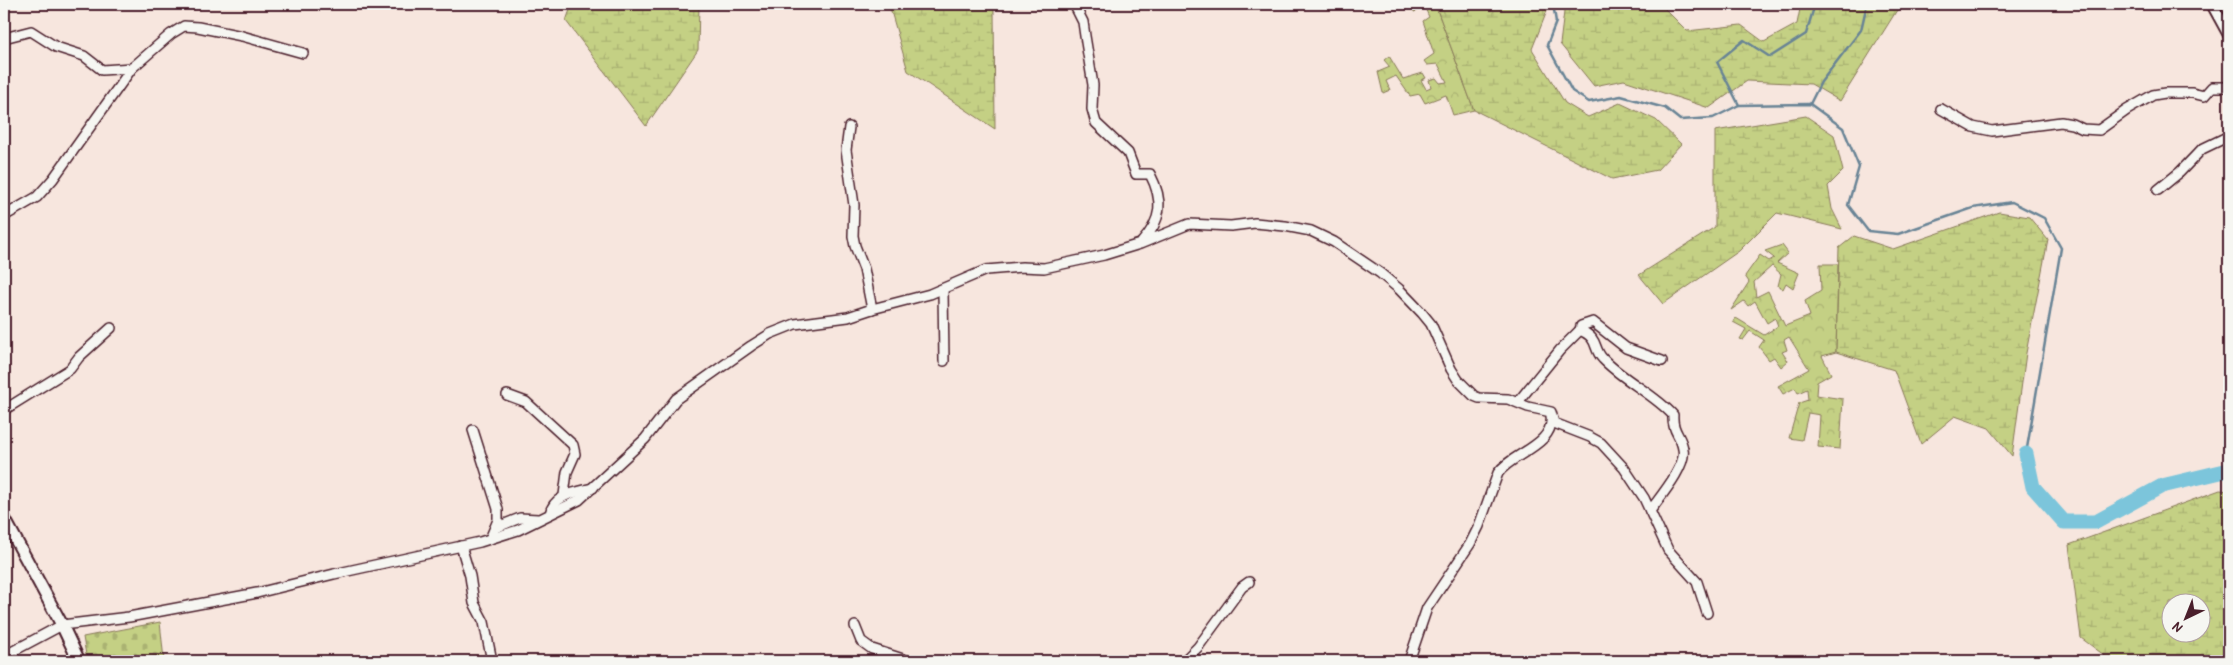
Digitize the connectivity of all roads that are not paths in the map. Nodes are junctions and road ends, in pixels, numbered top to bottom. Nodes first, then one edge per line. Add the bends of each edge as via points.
1 (2212, 4) edge
2 (1076, 8) dead end
3 (2229, 35) edge
4 (4, 38) edge
5 (304, 53) dead end
6 (132, 68) junction
7 (2229, 87) edge
8 (1941, 110) dead end
9 (849, 127) dead end
10 (2229, 136) edge
11 (2158, 190) dead end
12 (4, 216) edge
13 (1140, 244) junction
14 (943, 290) junction
15 (872, 309) junction
16 (111, 328) dead end
17 (1580, 330) junction
18 (944, 361) dead end
19 (1662, 362) dead end
20 (507, 395) dead end
21 (1518, 402) junction
22 (4, 410) edge
23 (1551, 412) junction
24 (473, 430) dead end
25 (595, 487) junction
26 (564, 495) junction
27 (1650, 511) junction
28 (550, 514) junction
29 (4, 518) edge
30 (539, 520) junction
31 (495, 528) junction
32 (490, 539) junction
33 (461, 546) junction
34 (1249, 582) dead end
35 (1707, 613) dead end
36 (62, 626) junction
37 (855, 626) dead end
38 (4, 656) edge
39 (79, 661) edge
40 (492, 661) edge
41 (909, 661) edge
42 (1186, 661) edge
43 (1409, 661) edge

1 - 3 street
2 - 13 street via 1083,22 1096,123 1128,153 1136,174 1150,174 1156,185 1158,219
4 - 6 street via 31,31 56,47 84,56 102,70
5 - 6 street via 242,36 184,26
6 - 12 street via 52,179 33,200
7 - 8 street via 2212,86 2204,96 2192,93 2153,95 2099,130 2061,122 1992,132 1973,127
9 - 15 street via 846,150 854,206 854,241 864,269
10 - 11 street via 2202,149
13 - 14 street via 1044,268 986,270
13 - 21 street via 1195,223 1215,226 1272,224 1321,235 1380,273 1415,305 1430,324 1451,370 1466,389 1479,398
14 - 15 street
14 - 18 street
15 - 25 street via 848,317 795,324 751,346 676,399 645,439
16 - 22 street via 70,369
17 - 19 street via 1581,326 1593,322 1626,348
17 - 21 street
17 - 27 street via 1595,341 1600,356 1613,369 1673,415 1684,456 1670,484
20 - 26 street via 526,402 572,445 575,454 567,472
21 - 23 street
23 - 27 street via 1554,423 1590,437 1610,451
23 - 43 street via 1548,433 1498,473 1470,544 1427,608
24 - 31 street via 498,509
25 - 26 street
25 - 28 street via 579,500
26 - 28 street via 551,507
27 - 35 street via 1668,550 1697,582
28 - 30 street
29 - 36 main road
30 - 31 street via 520,518
30 - 32 street
31 - 32 street
32 - 33 street
33 - 36 street via 257,593
33 - 40 street
34 - 42 street
36 - 38 street
36 - 39 main road
37 - 41 street via 861,641 872,649

